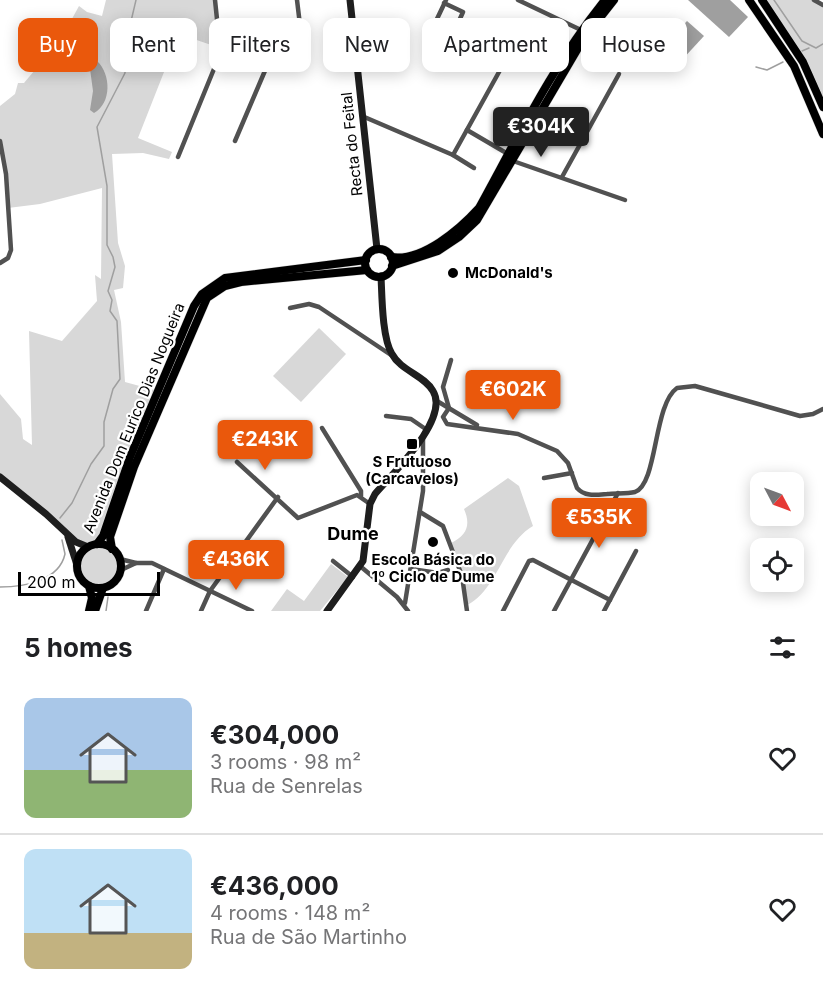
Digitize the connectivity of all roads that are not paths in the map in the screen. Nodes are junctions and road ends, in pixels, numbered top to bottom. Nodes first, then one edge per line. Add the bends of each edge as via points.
1 (215, 0) edge
2 (297, 0) edge
3 (350, 0) edge
4 (518, 0) edge
5 (605, 0) edge
6 (614, 0) edge
7 (749, 0) edge
8 (762, 0) edge
9 (814, 0) edge
10 (445, 2) edge
11 (823, 5) edge
12 (217, 18) edge
13 (299, 18) edge
14 (591, 18) edge
15 (581, 30) joint
16 (213, 72) edge
17 (264, 72) edge
18 (499, 72) edge
19 (619, 74) dead end
20 (823, 107) edge
21 (363, 116) junction
22 (467, 130) junction
23 (823, 135) edge
24 (0, 141) edge
25 (235, 141) dead end
26 (453, 155) junction
27 (178, 157) dead end
28 (511, 157) junction
29 (474, 168) dead end
30 (6, 174) junction
31 (562, 177) junction
32 (0, 178) edge
33 (625, 200) dead end
34 (377, 249) junction
35 (391, 256) junction
36 (366, 260) junction
37 (0, 263) edge
38 (392, 266) junction
39 (367, 270) junction
40 (381, 276) junction
41 (290, 308) dead end
42 (392, 355) junction
43 (451, 360) dead end
44 (437, 400) junction
45 (449, 408) junction
46 (822, 410) edge
47 (386, 416) dead end
48 (322, 428) dead end
49 (484, 428) junction
50 (425, 433) junction
51 (237, 462) dead end
52 (572, 473) junction
53 (0, 477) edge
54 (544, 478) dead end
55 (618, 493) junction
56 (606, 494) junction
57 (361, 496) junction
58 (278, 497) junction
59 (370, 504) junction
60 (608, 508) junction
61 (420, 512) junction
62 (66, 534) junction
63 (97, 544) junction
64 (88, 547) junction
65 (112, 549) junction
66 (636, 551) dead end
67 (120, 559) junction
68 (333, 561) dead end
69 (136, 563) junction
70 (77, 565) junction
71 (360, 566) junction
72 (164, 569) junction
73 (121, 570) junction
74 (411, 570) junction
75 (448, 570) dead end
76 (353, 577) junction
77 (570, 579) junction
78 (89, 586) junction
79 (103, 588) junction
80 (210, 591) junction
81 (610, 600) junction
82 (405, 603) junction
83 (89, 611) edge
84 (95, 611) edge
85 (146, 611) edge
86 (201, 611) edge
87 (252, 611) edge
88 (327, 611) edge
89 (408, 611) edge
90 (467, 611) edge
91 (503, 611) edge
92 (554, 611) edge
93 (604, 611) edge

1 - 12 street
2 - 13 street
3 - 21 street, Recta do Feital
4 - 15 street
5 - 14 main road
6 - 28 main road via 584,38
7 - 23 main road via 794,66
8 - 20 main road via 798,53
9 - 11 street
10 - 10 street via 436,21 455,30 463,12
15 - 28 main road
16 - 27 street
17 - 25 street
18 - 22 street
19 - 31 street
21 - 26 street
21 - 34 street, Recta do Feital
22 - 26 street
22 - 28 street
24 - 30 street
26 - 29 street
28 - 31 street
28 - 35 main road via 465,225 424,250
28 - 38 main road via 477,220 459,237 430,255
30 - 32 street
30 - 37 street via 11,250
31 - 33 street
34 - 35 main road
34 - 36 main road
35 - 38 main road
36 - 39 main road
36 - 63 main road, Avenida Dom Eurico Dias Nogueira via 225,278 201,294
38 - 40 main road
39 - 40 main road
39 - 65 main road, Avenida Dom Eurico Dias Nogueira via 241,282 225,285 207,297 134,467 110,537
40 - 42 street
41 - 42 street via 309,304 319,307
42 - 44 street via 426,383
43 - 45 street via 443,387
44 - 45 street
44 - 50 street via 436,413
45 - 49 street
45 - 49 street via 443,417 447,424
46 - 55 street via 807,416 790,414 694,386 677,388 666,403 644,481 636,491
47 - 50 street via 411,419
48 - 57 street
49 - 52 street via 518,434 564,456
50 - 59 street
50 - 61 street
51 - 58 street
52 - 54 street
52 - 56 street via 579,491
53 - 62 street
55 - 56 street
55 - 60 street
56 - 60 street
57 - 58 street via 298,518
57 - 59 street
58 - 80 street
59 - 71 street via 365,556
60 - 77 street
61 - 74 street
61 - 90 street via 443,526 462,576
62 - 64 street
62 - 70 street
63 - 64 main road
63 - 65 main road
64 - 70 main road
65 - 67 main road
66 - 81 street
67 - 69 street
67 - 73 main road
68 - 76 street
69 - 72 street via 152,563
69 - 73 street
70 - 78 main road via 80,577
71 - 76 street
71 - 82 street
72 - 80 street
72 - 85 street
73 - 79 main road via 114,582
74 - 75 street
74 - 82 street
76 - 88 street
77 - 81 street
77 - 91 street via 529,561
77 - 92 street
78 - 79 main road
78 - 83 main road
79 - 84 main road
80 - 86 street
80 - 87 street
81 - 93 street
82 - 89 street

